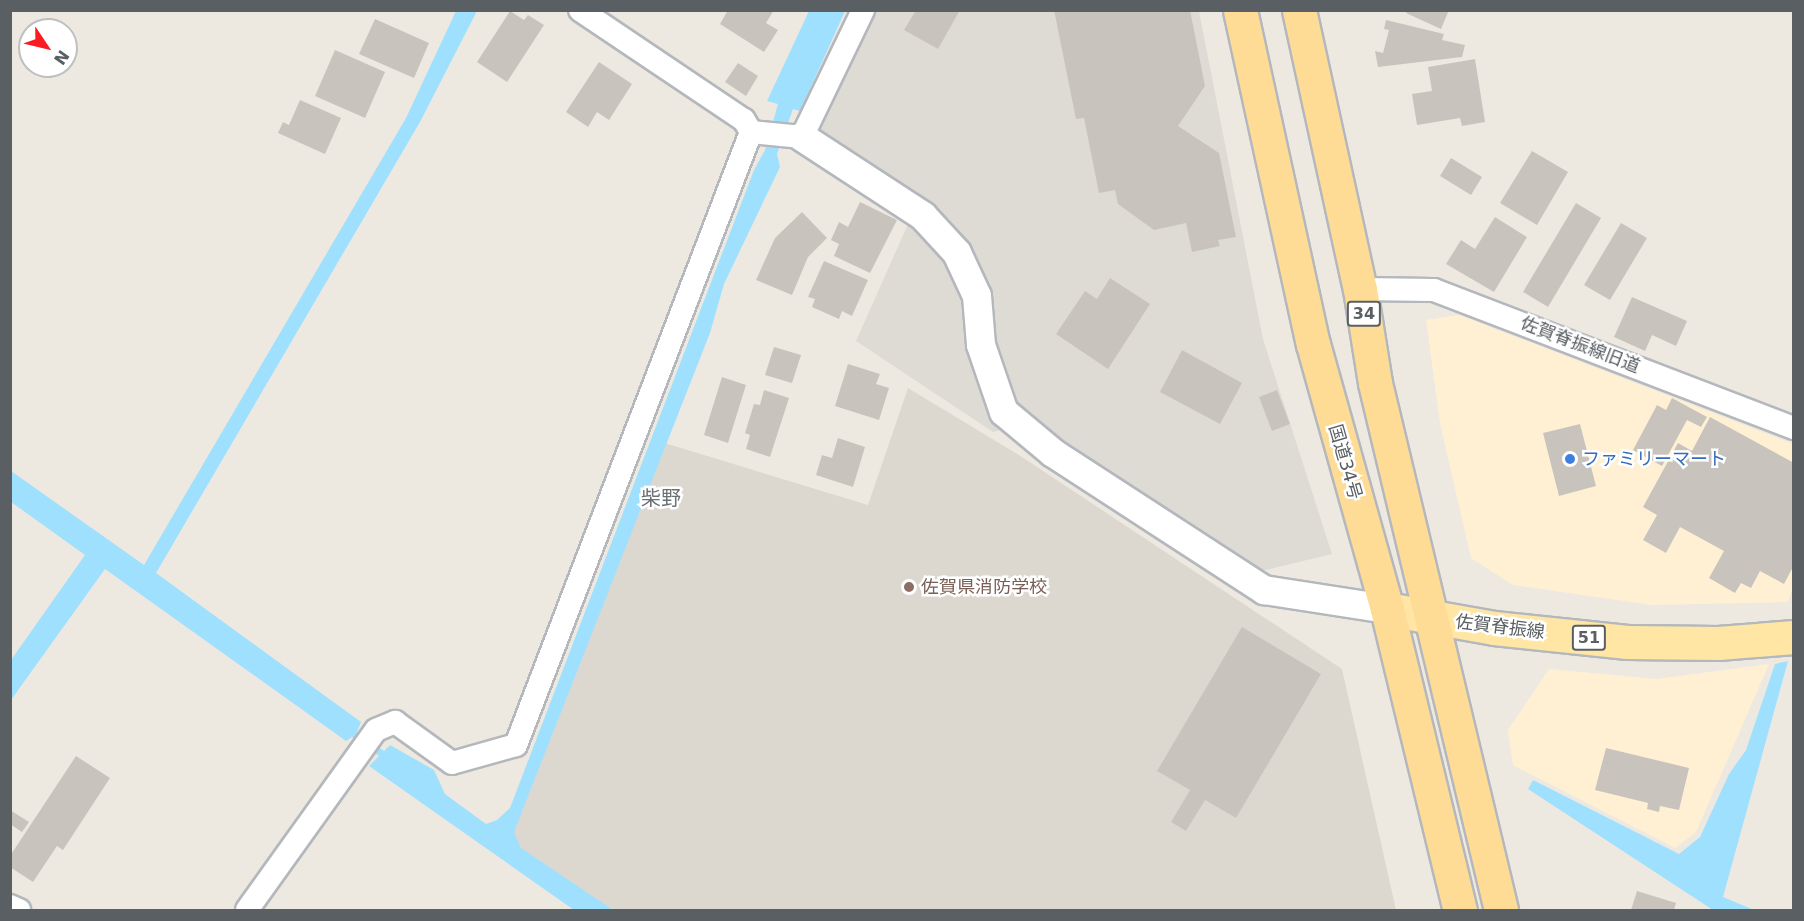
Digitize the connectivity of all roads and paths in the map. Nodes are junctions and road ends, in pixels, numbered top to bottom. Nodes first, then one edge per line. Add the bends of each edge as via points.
1 (580, 10) edge
2 (862, 10) edge
3 (1240, 10) edge
4 (1299, 10) edge
5 (759, 132) junction
6 (796, 137) junction
7 (1360, 289) junction
8 (1794, 428) edge
9 (1387, 609) junction
10 (1432, 618) junction
11 (1794, 637) edge
12 (10, 906) edge
13 (19, 910) edge
14 (247, 910) edge
15 (1460, 910) edge
16 (1501, 910) edge

1 - 5 street
2 - 6 street
3 - 9 highway, 国道34号 via 1313,344
4 - 7 highway, 34
5 - 6 street
5 - 14 street via 516,745 452,763 395,722 375,730
6 - 9 street via 923,216 957,253 977,296 981,345 1004,412 1053,453 1264,590
7 - 8 street, 佐賀脊振線旧道 via 1434,290
7 - 10 highway, 34 via 1375,383
9 - 10 main road, 佐賀脊振線 / 51
9 - 15 highway, 国道34号
10 - 11 main road, 佐賀脊振線 / 51 via 1627,642 1718,643
10 - 16 highway, 34
12 - 13 street

